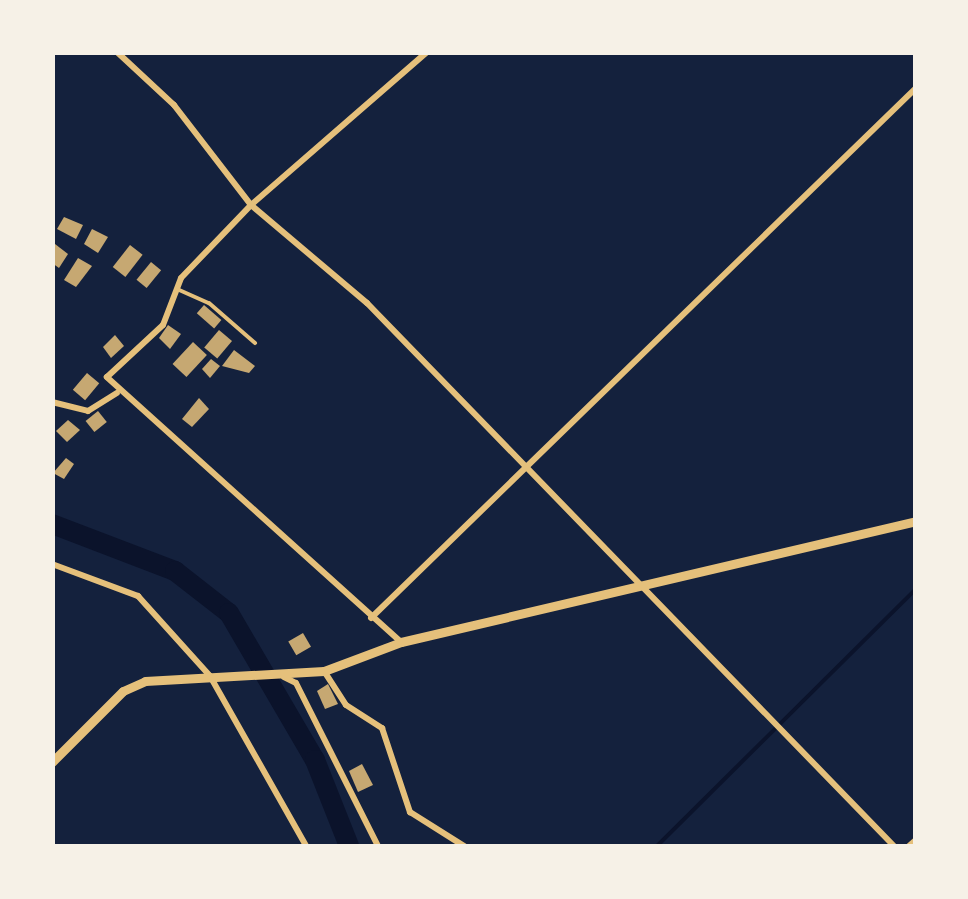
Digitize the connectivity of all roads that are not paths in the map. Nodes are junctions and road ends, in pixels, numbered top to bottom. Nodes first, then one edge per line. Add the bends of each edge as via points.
1 (117, 52) edge
2 (427, 52) edge
3 (916, 88) edge
4 (251, 205) junction
5 (177, 289) junction
6 (254, 343) dead end
7 (116, 393) junction
8 (52, 402) edge
9 (525, 467) junction
10 (916, 522) edge
11 (52, 564) edge
12 (636, 587) junction
13 (371, 618) junction
14 (401, 642) junction
15 (324, 672) junction
16 (215, 677) junction
17 (284, 678) junction
18 (52, 762) edge
19 (916, 840) edge
20 (306, 846) edge
21 (378, 846) edge
22 (464, 846) edge
23 (894, 846) edge
24 (909, 846) edge

1 - 4 street via 174,105
2 - 4 street
3 - 9 street
4 - 5 street
4 - 9 street via 367,303
5 - 6 lane via 210,303
5 - 7 street via 163,325 108,377
7 - 8 street via 88,410
7 - 13 street via 165,424
9 - 12 street
9 - 13 street
10 - 12 street
11 - 16 street via 138,596
12 - 14 street
12 - 23 street
13 - 14 street
14 - 15 street
15 - 17 street
15 - 22 street via 346,705 382,728 410,812
16 - 17 street
16 - 18 street via 123,691
16 - 20 street
17 - 21 street via 296,683
19 - 24 street

